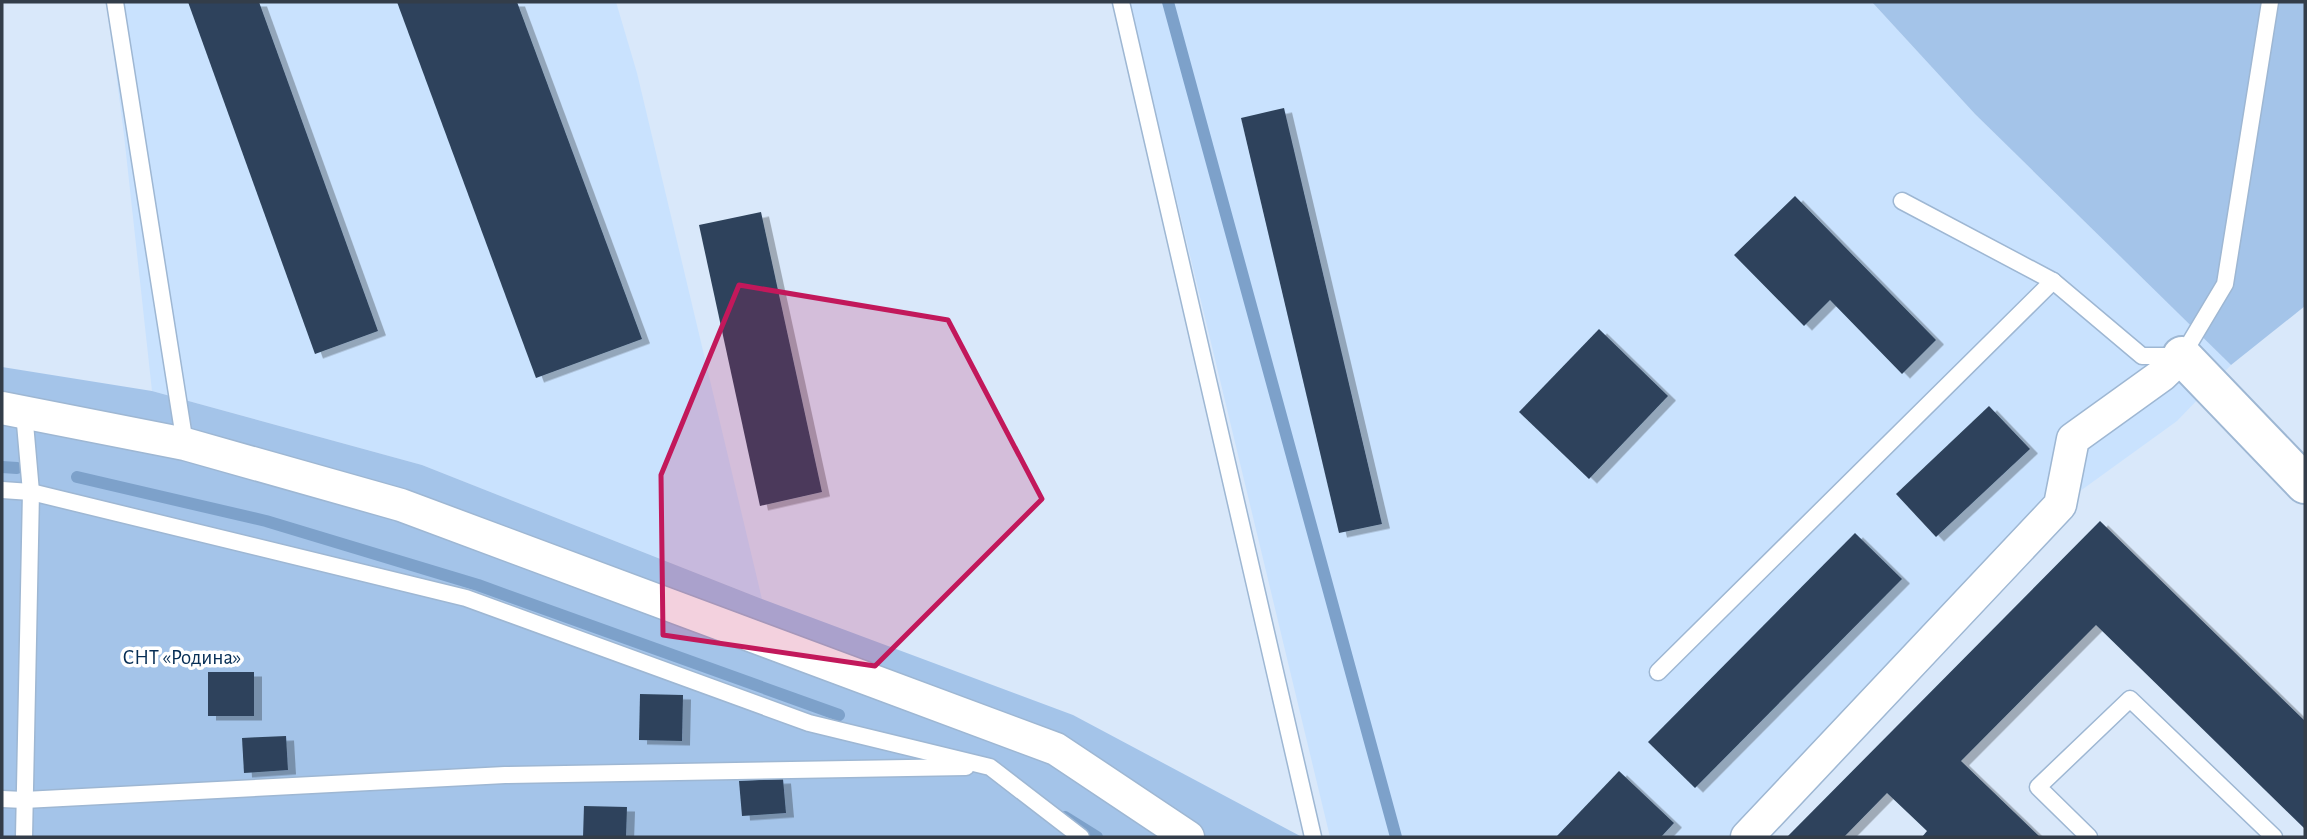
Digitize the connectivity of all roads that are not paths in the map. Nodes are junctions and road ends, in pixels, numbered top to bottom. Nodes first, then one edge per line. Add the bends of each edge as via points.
1 (115, 2) edge
2 (1121, 2) edge
3 (2270, 2) edge
4 (1902, 201) dead end
5 (2053, 281) junction
6 (2182, 356) junction
7 (13, 410) edge
8 (185, 444) junction
9 (2305, 484) edge
10 (2, 490) edge
11 (31, 492) junction
12 (1658, 672) dead end
13 (990, 767) junction
14 (2, 799) edge
15 (24, 800) junction
16 (24, 837) edge
17 (1081, 837) edge
18 (1188, 837) edge
19 (1313, 837) edge
20 (1747, 837) edge
21 (2089, 837) edge
22 (2274, 837) edge

1 - 8 lane
2 - 19 lane
3 - 6 lane via 2225,284
4 - 5 lane
5 - 6 lane via 2142,356
5 - 12 lane
6 - 9 street
6 - 20 street via 2073,439 2060,505
7 - 8 street
7 - 11 lane
8 - 18 street via 401,505 1056,749
10 - 11 lane
11 - 13 lane via 466,598 809,723
11 - 15 lane
13 - 15 lane via 505,775
13 - 17 lane
14 - 15 lane
15 - 16 lane
21 - 22 lane via 2038,787 2130,699

